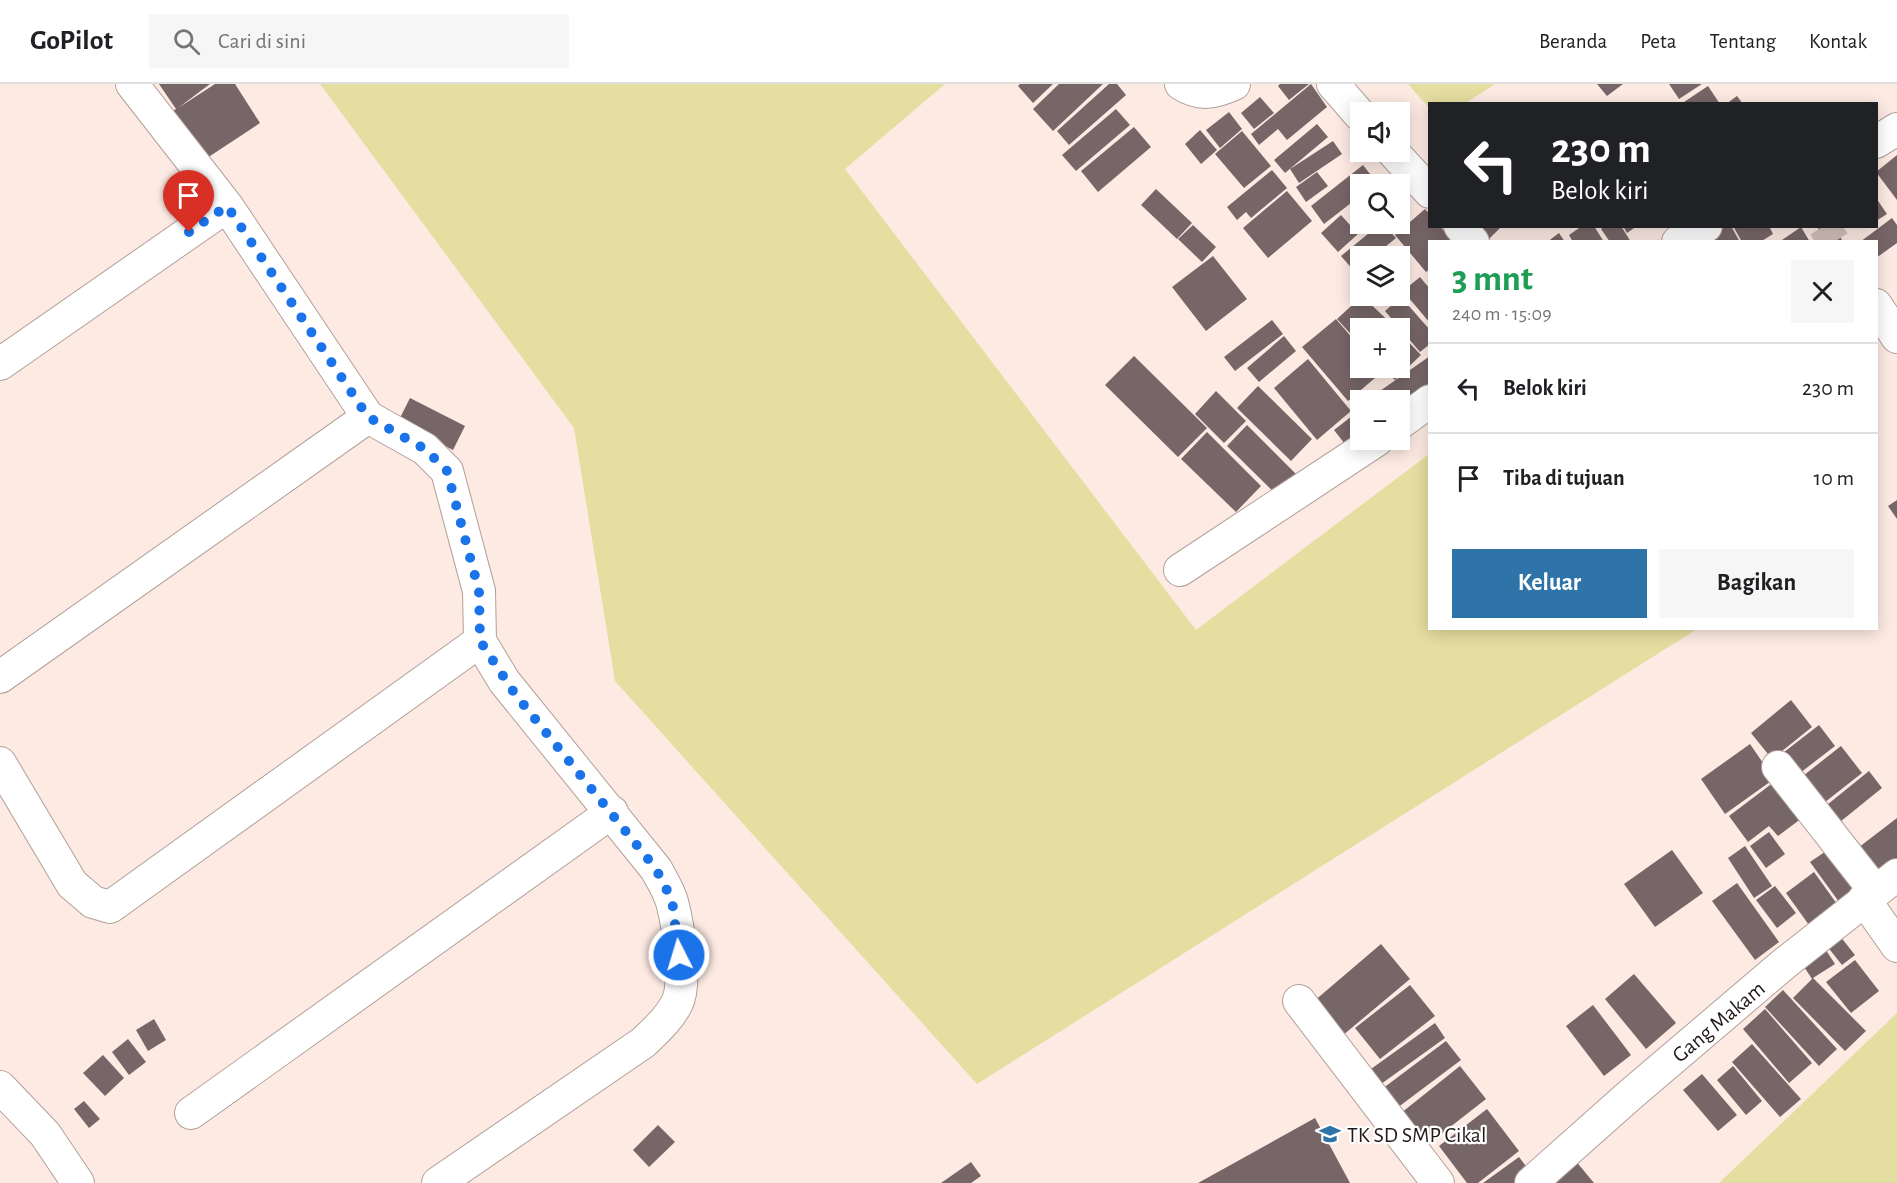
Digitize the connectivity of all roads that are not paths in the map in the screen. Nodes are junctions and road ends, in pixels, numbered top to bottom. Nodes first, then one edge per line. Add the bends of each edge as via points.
1 (132, 84) edge
2 (1181, 84) edge
3 (1233, 84) edge
4 (1333, 84) edge
5 (1350, 104) edge
6 (1897, 129) edge
7 (1878, 141) edge
8 (1402, 162) edge
9 (1428, 190) edge
10 (227, 206) junction
11 (1462, 228) edge
12 (1702, 228) edge
13 (1471, 240) edge
14 (1682, 240) edge
15 (1878, 309) edge
16 (1897, 337) edge
17 (0, 364) edge
18 (1428, 402) edge
19 (1410, 416) edge
20 (368, 417) junction
21 (1362, 450) edge
22 (1180, 570) dead end
23 (480, 641) junction
24 (0, 677) edge
25 (0, 763) edge
26 (1778, 767) dead end
27 (612, 812) junction
28 (1879, 888) edge
29 (1897, 946) edge
30 (1299, 1001) dead end
31 (0, 1087) edge
32 (191, 1113) dead end
33 (78, 1183) edge
34 (438, 1183) edge
35 (1438, 1183) edge
36 (1532, 1183) edge

1 - 10 street
2 - 3 street via 1200,93
4 - 5 street
6 - 7 street
8 - 9 street
10 - 17 street
10 - 20 street
11 - 13 street
12 - 14 street
15 - 16 street
18 - 19 street
20 - 23 street via 425,449 447,471 479,591
20 - 24 street
21 - 22 street
23 - 25 street via 110,907 93,902 72,884
23 - 27 street via 504,681
26 - 28 street
27 - 32 street
27 - 34 street via 656,869 672,900 678,932 678,1000 667,1019 644,1042
28 - 29 street
28 - 36 street, Gang Makam via 1630,1095
30 - 35 street
31 - 33 street via 45,1134

